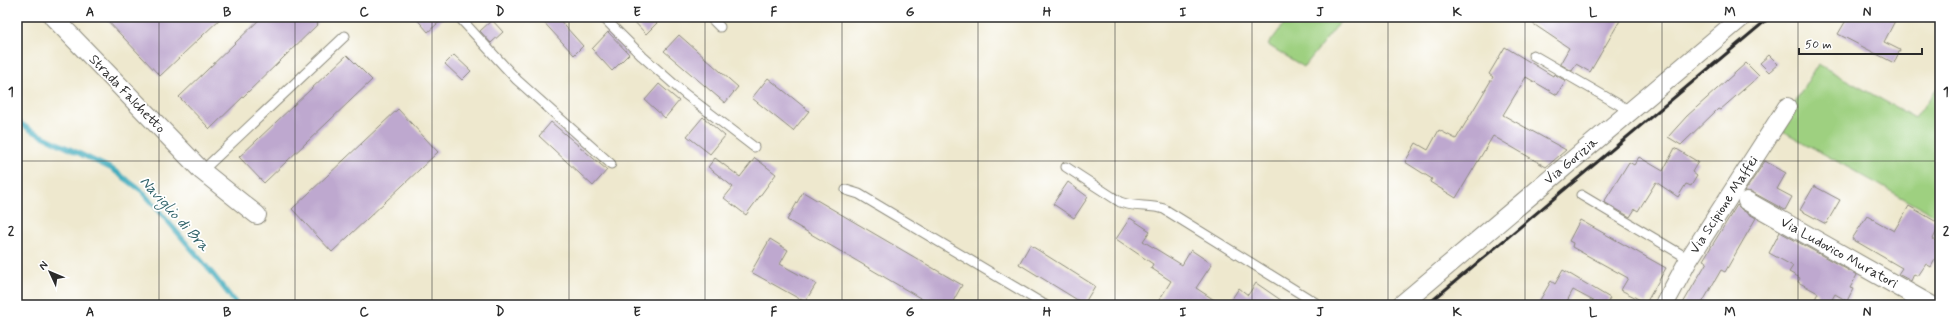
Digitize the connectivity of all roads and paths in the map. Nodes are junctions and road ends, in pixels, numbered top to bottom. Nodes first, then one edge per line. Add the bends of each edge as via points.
1 (52, 17) edge
2 (459, 17) edge
3 (603, 17) edge
4 (710, 17) edge
5 (1742, 17) edge
6 (720, 27) dead end
7 (345, 36) dead end
8 (1533, 55) dead end
9 (1787, 106) dead end
10 (1630, 111) junction
11 (754, 147) dead end
12 (611, 164) dead end
13 (1066, 167) dead end
14 (202, 171) junction
15 (846, 190) dead end
16 (1581, 195) dead end
17 (1747, 201) dead end
18 (256, 215) dead end
19 (1689, 259) junction
20 (1045, 305) edge
21 (1319, 305) edge
22 (1401, 305) edge
23 (1664, 305) edge
24 (1931, 305) edge

1 - 14 street, Strada Falchetto
2 - 12 lane via 517,80
3 - 11 lane via 685,94
4 - 6 lane
5 - 10 street, Via Gorizia
7 - 14 lane
8 - 10 lane
9 - 19 street, Via Scipione Maffei
10 - 22 street, Via Gorizia
13 - 21 lane via 1120,202 1130,206 1154,206 1164,209
14 - 18 street, Strada Falchetto
15 - 20 lane via 859,194
16 - 19 lane
17 - 24 street, Via Ludovico Muratori
19 - 23 street, Via Scipione Maffei

